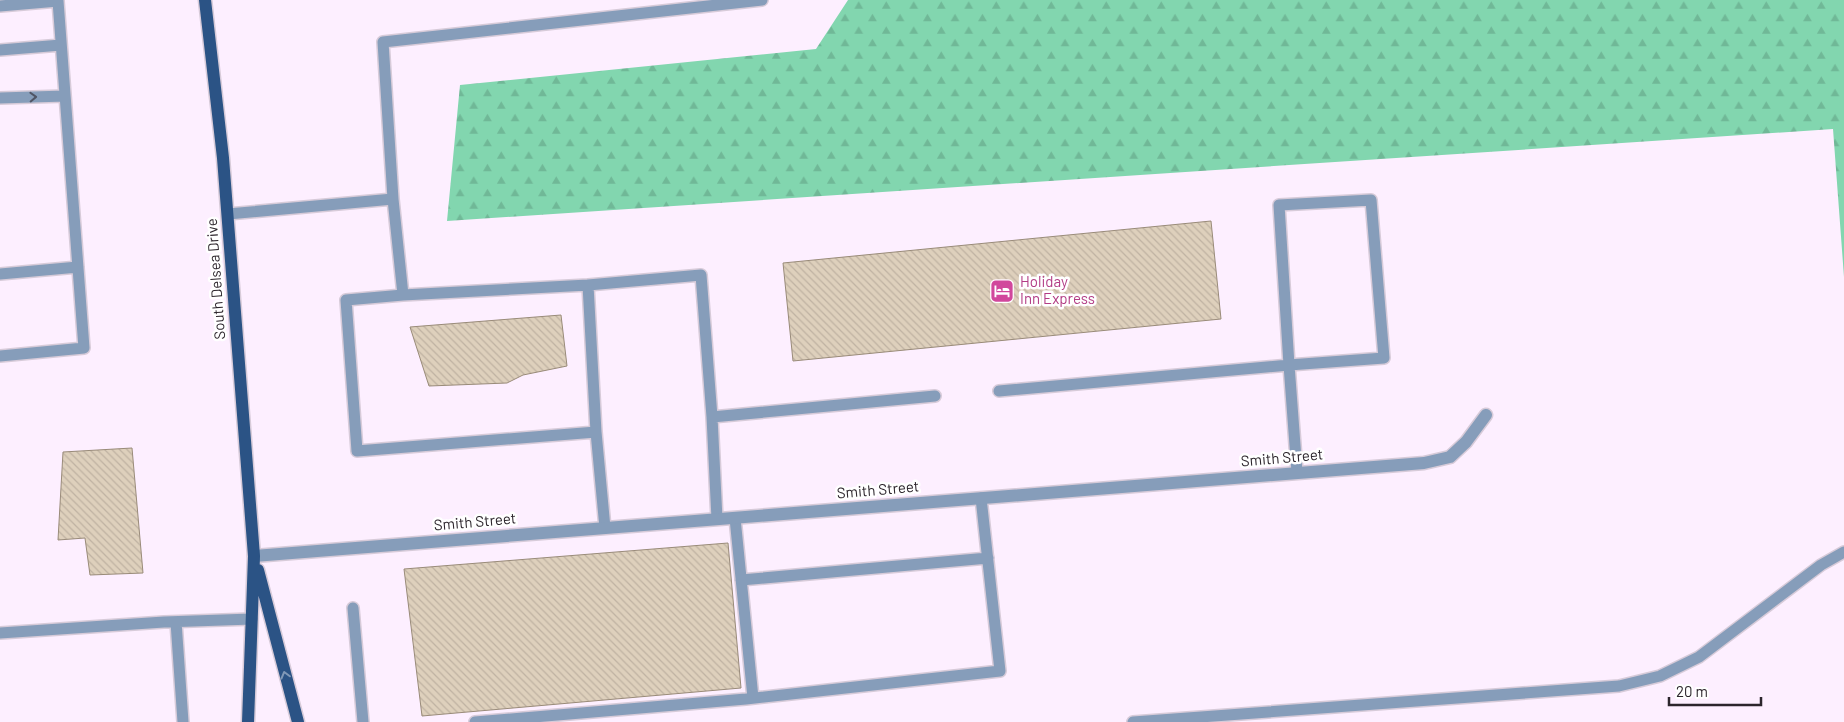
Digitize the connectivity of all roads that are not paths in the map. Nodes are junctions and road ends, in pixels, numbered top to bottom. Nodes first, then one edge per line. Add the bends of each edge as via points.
1 (205, 0) edge
2 (762, 0) edge
3 (58, 1) edge
4 (0, 6) edge
5 (61, 45) junction
6 (0, 50) edge
7 (65, 96) junction
8 (0, 98) edge
9 (393, 198) junction
10 (228, 214) junction
11 (78, 268) junction
12 (0, 274) edge
13 (588, 286) junction
14 (403, 295) junction
15 (0, 356) edge
16 (1289, 365) junction
17 (999, 391) dead end
18 (935, 396) dead end
19 (1486, 415) dead end
20 (712, 417) junction
21 (596, 432) junction
22 (1297, 472) junction
23 (981, 498) junction
24 (735, 518) junction
25 (717, 519) junction
26 (605, 528) junction
27 (1844, 552) edge
28 (254, 556) junction
29 (988, 558) junction
30 (741, 580) junction
31 (353, 608) dead end
32 (252, 619) junction
33 (176, 622) junction
34 (0, 633) edge
35 (753, 698) junction
36 (183, 722) edge
37 (248, 722) edge
38 (298, 722) edge
39 (363, 722) edge
40 (475, 722) edge
41 (1133, 722) edge

1 - 10 main road, South Delsea Drive
2 - 9 lane via 382,42
3 - 4 lane
3 - 5 lane
5 - 6 lane
5 - 7 lane
8 -> 7 lane
7 - 11 lane
9 - 10 lane
9 - 14 lane
10 - 28 main road, South Delsea Drive
11 - 12 lane
11 - 15 lane via 84,348
13 - 14 lane
13 - 20 lane via 701,275
13 - 21 lane
14 - 21 lane via 346,300 357,451
16 - 16 lane via 1384,358 1371,200 1279,205
16 - 17 lane
16 - 22 lane
18 - 20 lane
19 - 22 street, Smith Street via 1450,457 1424,463
20 - 25 lane
21 - 26 lane
22 - 23 street, Smith Street
23 - 24 street, Smith Street
23 - 29 lane
24 - 25 street, Smith Street
24 - 30 lane
25 - 26 street, Smith Street
26 - 28 street, Smith Street
27 - 41 lane via 1821,565 1699,657 1660,676 1619,686
28 - 32 main road, South Delsea Drive
38 -> 28 main road, South Delsea Drive
29 - 30 lane
29 - 35 lane via 1000,671
30 - 35 lane
31 - 39 lane
32 - 33 lane
32 - 37 main road, South Delsea Drive
33 - 34 lane
33 - 36 lane
35 - 40 lane

